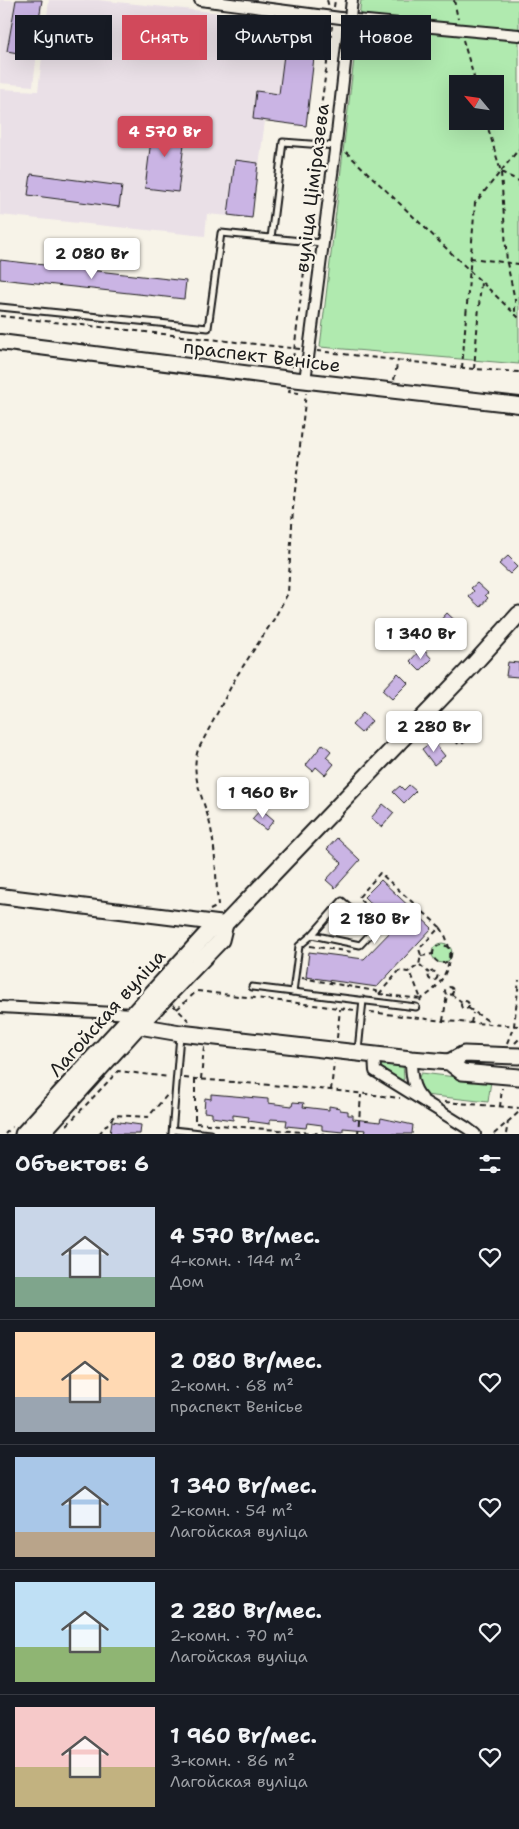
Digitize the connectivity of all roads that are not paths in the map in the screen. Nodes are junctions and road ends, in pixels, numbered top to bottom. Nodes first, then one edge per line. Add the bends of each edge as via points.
1 (200, 0) edge
2 (352, 0) edge
3 (350, 15) edge
4 (341, 18) edge
5 (431, 24) edge
6 (519, 36) edge
7 (345, 60) edge
8 (336, 144) junction
9 (271, 238) junction
10 (322, 244) junction
11 (0, 307) edge
12 (0, 342) edge
13 (305, 381) junction
14 (519, 404) edge
15 (519, 614) edge
16 (0, 896) edge
17 (225, 924) junction
18 (312, 935) junction
19 (252, 987) dead end
20 (292, 992) junction
21 (363, 1000) junction
22 (0, 1007) edge
23 (418, 1008) road end
24 (0, 1013) edge
25 (136, 1020) junction
26 (180, 1033) junction
27 (358, 1054) junction
28 (374, 1055) junction
29 (519, 1056) edge
30 (411, 1060) junction
31 (449, 1062) junction
32 (519, 1077) edge
33 (424, 1100) junction
34 (172, 1132) edge
35 (23, 1134) edge
36 (41, 1134) edge
37 (210, 1134) edge
38 (475, 1134) edge

1 - 4 street
2 - 3 street, вуліца Ціміразева
5 - 6 street
7 - 8 street, вуліца Ціміразева
8 - 9 lane via 283,142
8 - 10 street, вуліца Ціміразева
9 - 10 lane
9 - 11 lane via 220,233 208,328
10 - 13 street, вуліца Ціміразева
12 - 13 street, праспект Венісье
13 - 14 street, праспект Венісье
15 - 17 main road, Лагойская вуліца
16 - 17 street
17 - 25 main road, Лагойская вуліца via 221,940
18 - 18 lane via 360,944 375,928 342,901
18 - 20 lane via 299,946
19 - 20 lane
20 - 21 lane
21 - 23 lane
21 - 27 lane
22 - 25 street
24 - 25 street
25 - 26 main road
25 - 35 main road, Лагойская вуліца
25 - 36 main road, Лагойская вуліца
26 - 27 main road
26 - 34 lane
27 - 28 main road
28 - 30 main road
28 - 33 street via 375,1071
29 - 31 main road via 464,1054
30 - 31 main road
30 - 33 street via 416,1091
31 - 32 main road via 462,1072
33 - 38 street
34 - 37 lane

